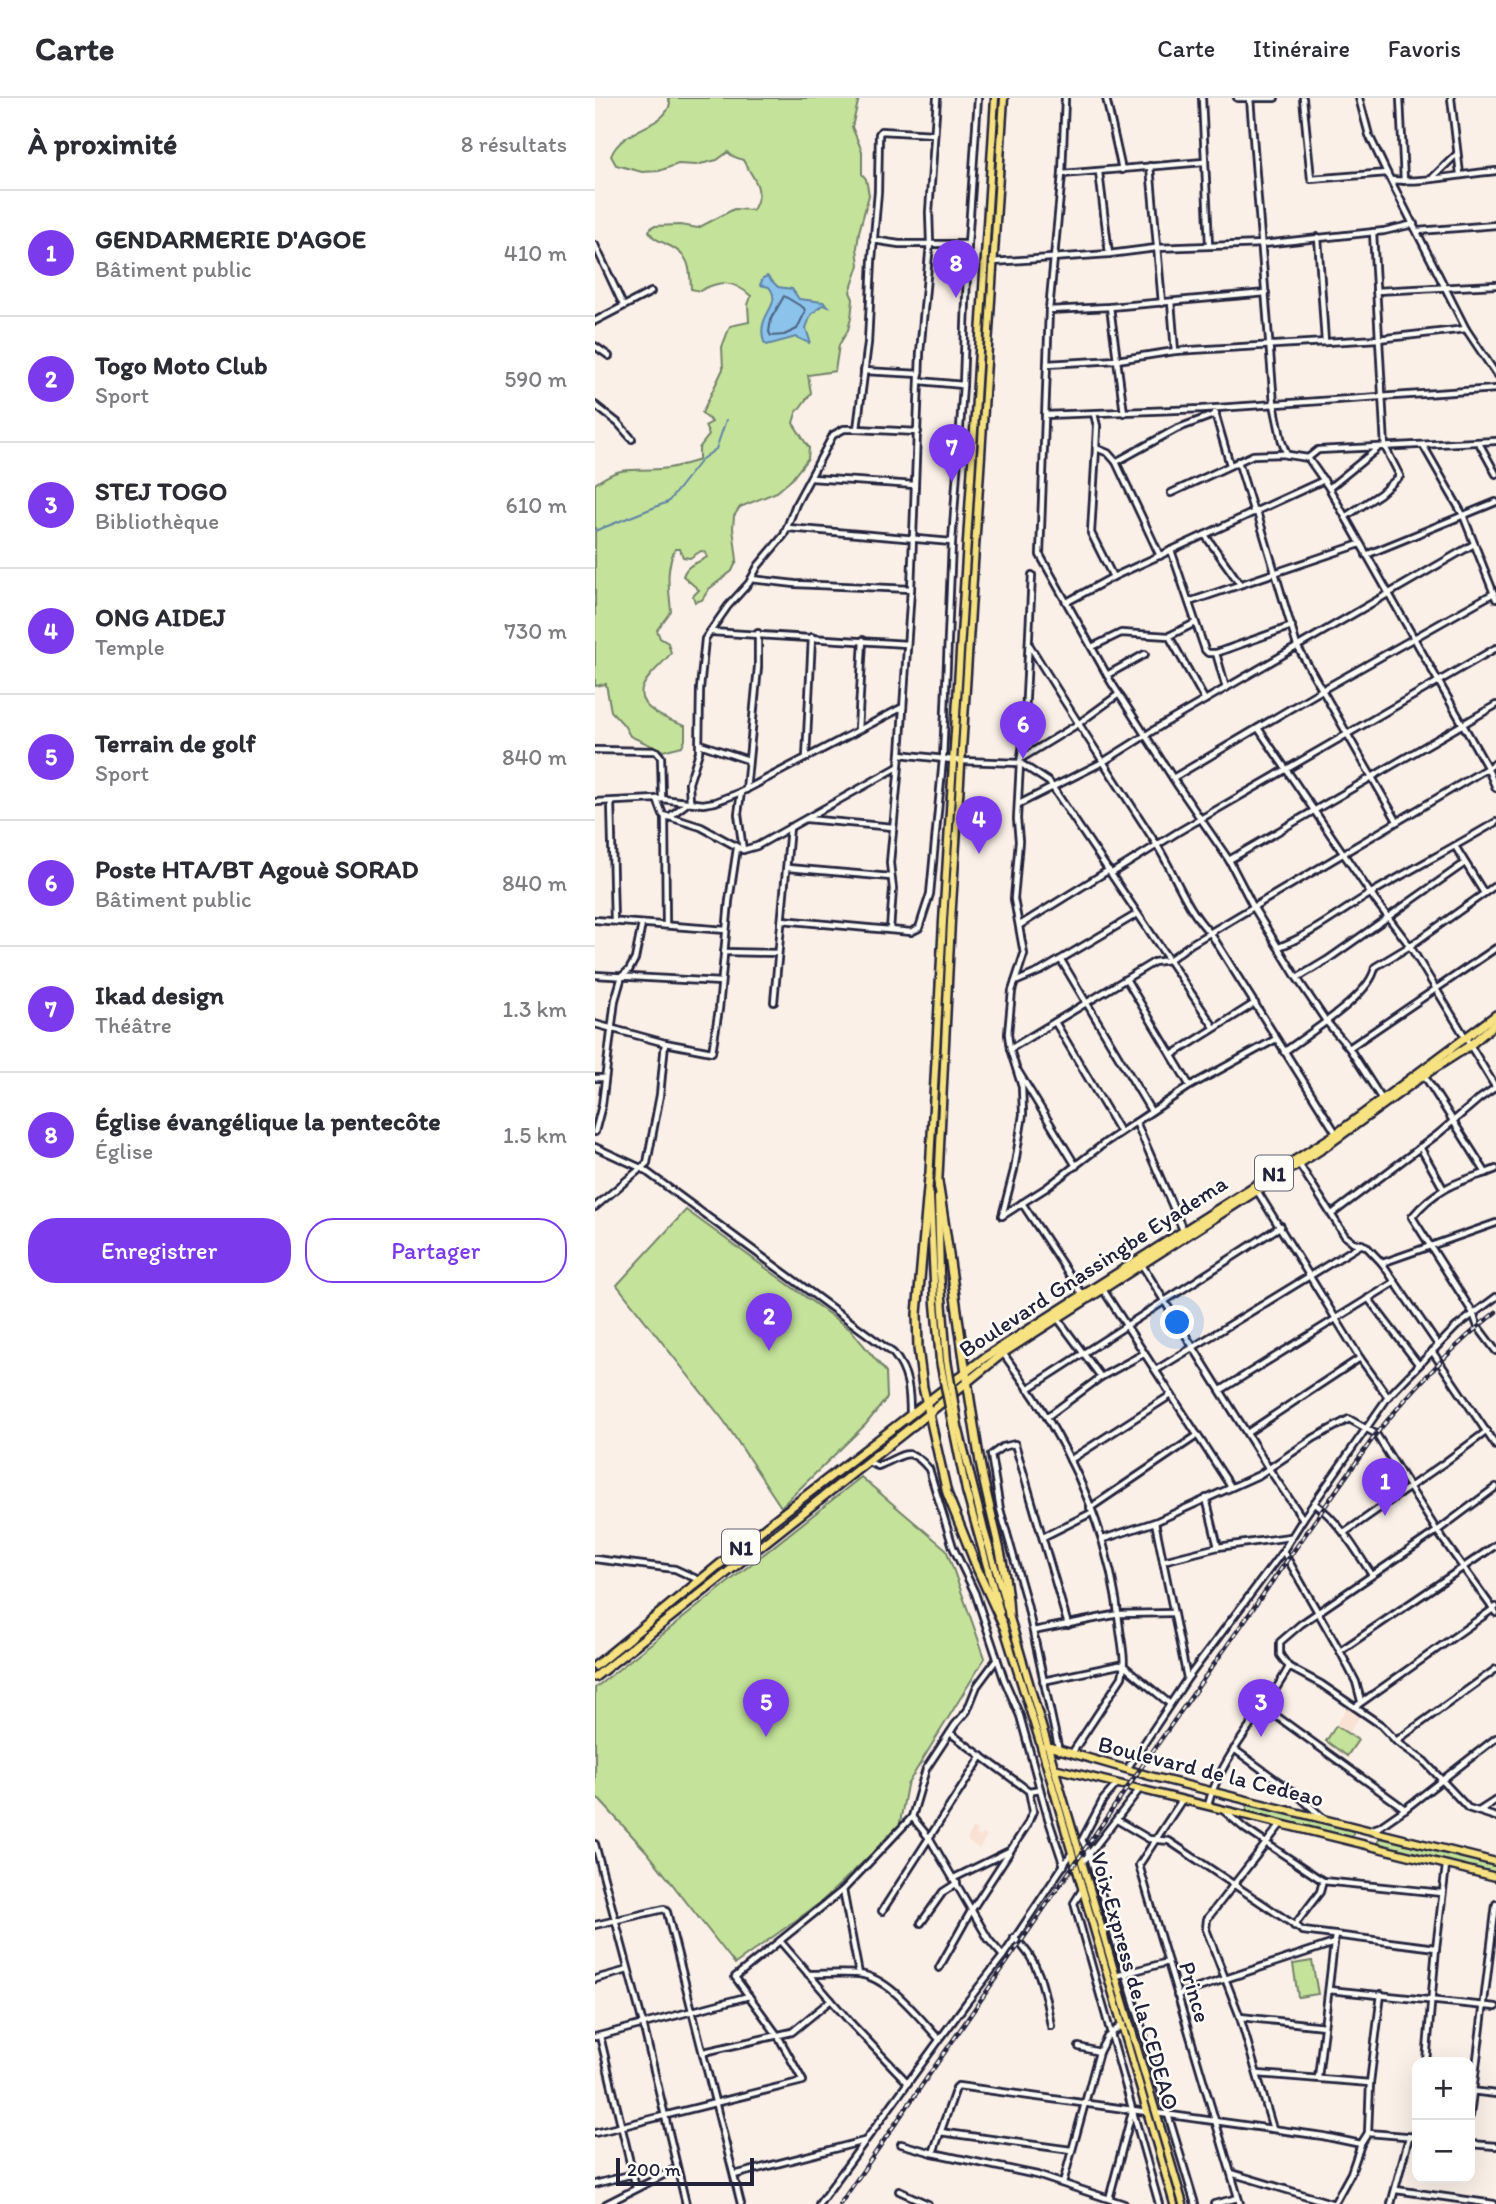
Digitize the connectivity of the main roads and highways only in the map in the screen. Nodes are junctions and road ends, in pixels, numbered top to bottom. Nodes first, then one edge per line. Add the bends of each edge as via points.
1 (995, 98) edge
2 (1004, 98) edge
3 (958, 760) junction
4 (1496, 1015) edge
5 (1496, 1023) edge
6 (1467, 1042) junction
7 (1383, 1101) junction
8 (929, 1177) junction
9 (938, 1182) junction
10 (1256, 1188) junction
11 (1101, 1286) junction
12 (961, 1344) junction
13 (983, 1358) junction
14 (944, 1361) junction
15 (965, 1371) junction
16 (967, 1381) junction
17 (926, 1402) junction
18 (929, 1413) junction
19 (912, 1421) junction
20 (955, 1427) junction
21 (934, 1438) junction
22 (1009, 1615) junction
23 (1003, 1625) junction
24 (595, 1666) edge
25 (595, 1677) edge
26 (1038, 1736) junction
27 (1048, 1747) junction
28 (1042, 1754) junction
29 (1054, 1768) junction
30 (1127, 1769) junction
31 (1150, 1776) junction
32 (1117, 1784) junction
33 (1139, 1790) junction
34 (1244, 1798) junction
35 (1239, 1813) junction
36 (1367, 1830) junction
37 (1359, 1843) junction
38 (1368, 1846) junction
39 (1496, 1862) edge
40 (1496, 1877) edge
41 (1174, 2204) edge
42 (1183, 2204) edge

1 - 3 main road
2 - 3 main road
3 - 8 main road
3 - 9 main road
4 - 6 highway, Boulevard Gnassingbe Eyadema / N1
5 - 6 highway, Boulevard Gnassingbe Eyadema / N1
6 - 7 highway, Boulevard Gnassingbe Eyadema / N1
6 - 7 highway, Boulevard Gnassingbe Eyadema / N1
7 - 10 highway, Boulevard Gnassingbe Eyadema / N1
7 - 10 highway, Boulevard Gnassingbe Eyadema / N1 via 1299,1164
8 - 14 main road via 935,1304
8 - 17 highway via 917,1314
9 - 12 highway
9 - 14 main road
10 - 11 highway, Boulevard Gnassingbe Eyadema / N1
10 - 11 highway, Boulevard Gnassingbe Eyadema / N1
11 - 13 highway, Boulevard Gnassingbe Eyadema / N1
11 - 16 highway, Boulevard Gnassingbe Eyadema / N1
12 - 13 highway via 968,1354
12 - 15 highway
13 - 15 highway, Boulevard Gnassingbe Eyadema / N1
14 - 20 main road, bridge
15 - 16 highway
15 - 17 highway, Boulevard Gnassingbe Eyadema / N1
16 - 18 highway, Boulevard Gnassingbe Eyadema / N1
16 - 22 highway
17 - 18 highway
17 - 19 highway, Boulevard Gnassingbe Eyadema / N1
18 - 19 highway, Boulevard Gnassingbe Eyadema / N1
18 - 21 highway
19 - 21 highway
19 - 24 highway, Boulevard Gnassingbe Eyadema / N1 via 886,1434
19 - 25 highway, Boulevard Gnassingbe Eyadema / N1 via 868,1462
20 - 22 main road, Voix Express de la CEDEAO
20 - 23 main road via 966,1491
21 - 23 highway via 947,1493
22 - 27 main road, Voix Express de la CEDEAO
23 - 26 main road
26 - 27 main road
26 - 28 main road
27 - 29 main road, Voix Express de la CEDEAO
27 - 30 main road, Boulevard de la Cedeao
28 - 29 main road
28 - 41 main road
29 - 32 main road, Boulevard de la Cedeao
29 - 42 main road, Voix Express de la CEDEAO
30 - 31 main road, Boulevard de la Cedeao
30 - 32 main road
31 - 33 main road
31 - 34 main road, Boulevard de la Cedeao
32 - 33 main road, Boulevard de la Cedeao
33 - 35 main road, Boulevard de la Cedeao
34 - 35 main road
34 - 36 main road, Boulevard de la Cedeao
35 - 37 main road, Boulevard de la Cedeao
36 - 37 main road via 1357,1834
36 - 38 main road via 1374,1839
36 - 39 main road, Boulevard de la Cedeao
37 - 38 main road, Boulevard de la Cedeao
38 - 40 main road, Boulevard de la Cedeao

